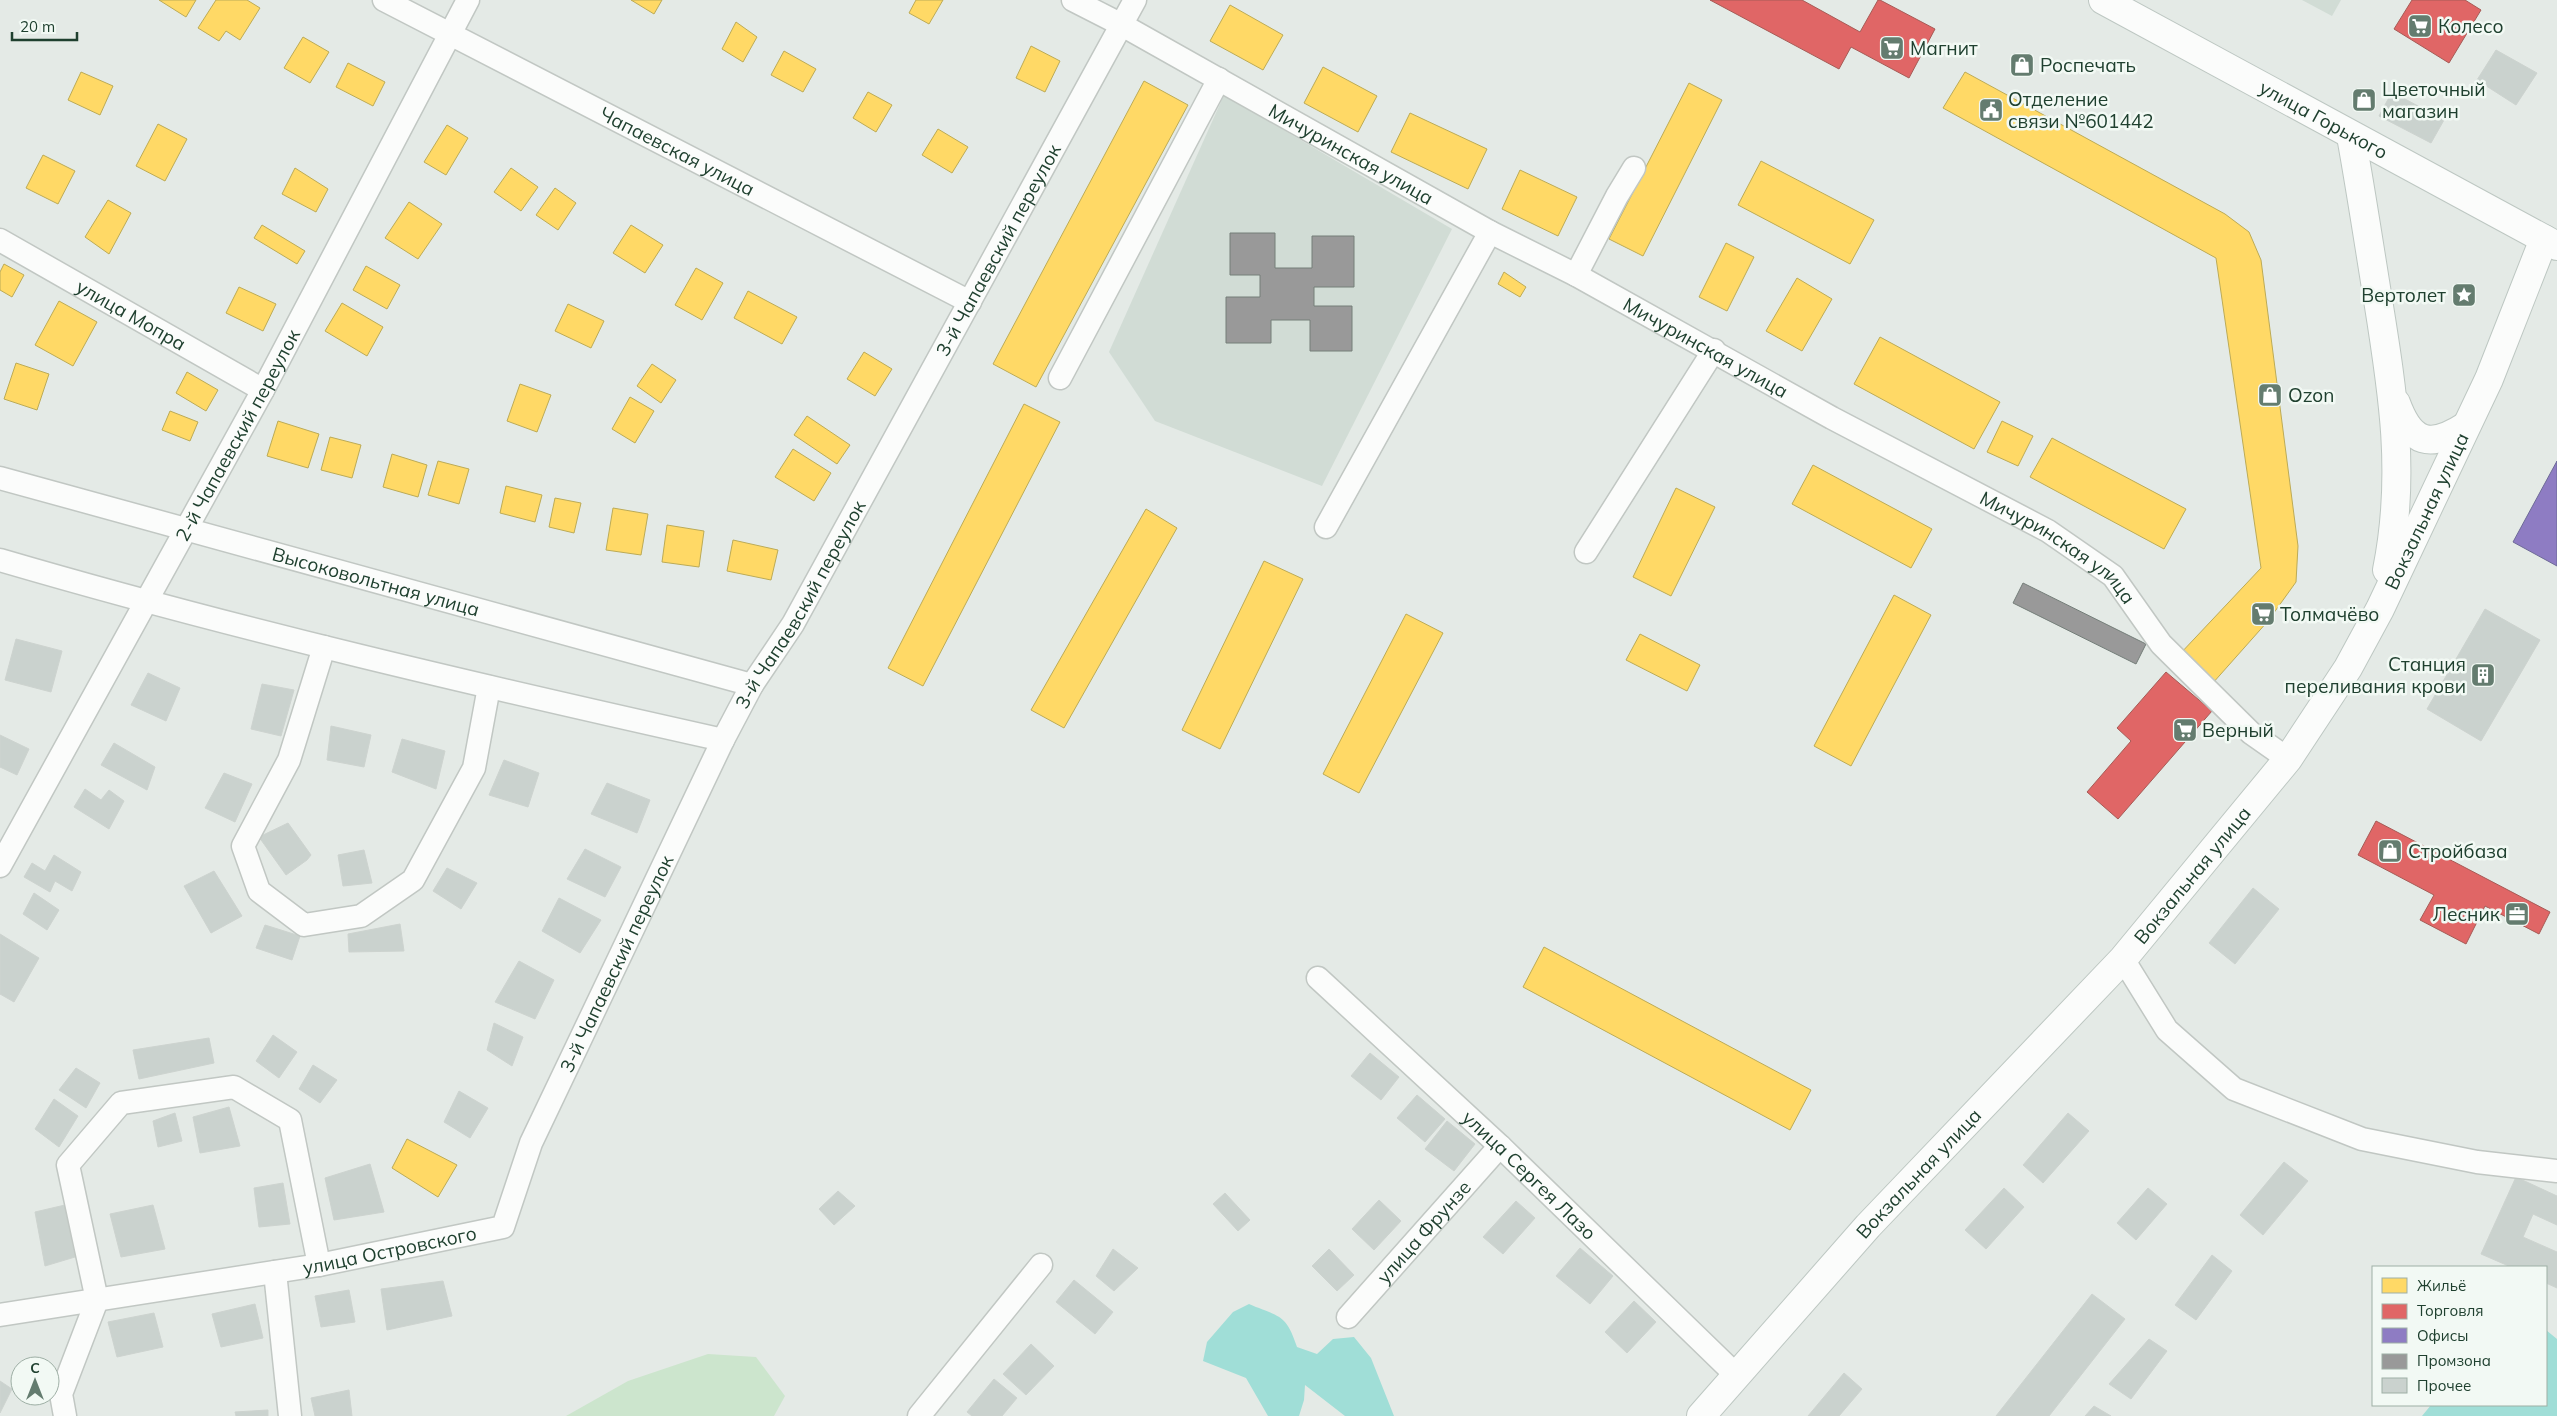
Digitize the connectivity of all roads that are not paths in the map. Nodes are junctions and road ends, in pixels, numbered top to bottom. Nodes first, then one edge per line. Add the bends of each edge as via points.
1 (384, 0) edge
2 (468, 0) edge
3 (1073, 0) edge
4 (1135, 0) edge
5 (2103, 0) edge
6 (1122, 25) junction
7 (450, 33) junction
8 (1219, 79) junction
9 (2351, 136) junction
10 (1634, 168) dead end
11 (1490, 232) junction
12 (0, 240) edge
13 (2550, 243) edge
14 (1576, 275) junction
15 (970, 302) junction
16 (1714, 350) junction
17 (1060, 378) dead end
18 (263, 390) junction
19 (2394, 397) junction
20 (2466, 426) junction
21 (0, 478) edge
22 (1326, 527) dead end
23 (186, 528) junction
24 (1586, 552) dead end
25 (0, 560) edge
26 (146, 603) junction
27 (2380, 609) junction
28 (324, 647) junction
29 (752, 685) junction
30 (489, 687) junction
31 (723, 740) junction
32 (2288, 759) junction
33 (0, 866) edge
34 (2123, 959) junction
35 (1318, 978) dead end
36 (1500, 1146) junction
37 (2557, 1171) edge
38 (503, 1227) joint
39 (319, 1265) junction
40 (1041, 1265) dead end
41 (275, 1272) junction
42 (97, 1300) junction
43 (0, 1315) edge
44 (1348, 1317) dead end
45 (1736, 1375) junction
46 (65, 1416) edge
47 (290, 1416) edge
48 (919, 1416) edge
49 (1701, 1416) edge

1 - 7 street, Чапаевская улица
2 - 7 street, 2-й Чапаевский переулок
3 - 6 street, Мичуринская улица
4 - 6 street, 3-й Чапаевский переулок
5 - 9 main road, улица Горького
6 - 8 street, Мичуринская улица
6 - 15 street, 3-й Чапаевский переулок
7 - 15 street, Чапаевская улица
7 - 18 street, 2-й Чапаевский переулок
8 - 11 street, Мичуринская улица
8 - 17 street
9 - 13 main road, улица Горького
9 - 19 main road
10 - 14 street
11 - 14 street, Мичуринская улица
11 - 22 street
12 - 18 street, улица Мопра
13 - 20 main road, Вокзальная улица
14 - 16 street, Мичуринская улица
15 - 29 street, 3-й Чапаевский переулок via 793,624
16 - 24 street
16 - 32 street, Мичуринская улица via 1832,418 2048,531 2113,576 2161,644 2251,733
18 - 23 street, 2-й Чапаевский переулок
19 - 20 main road via 2404,424 2418,437 2447,438
19 - 27 main road via 2397,472 2393,538
20 - 27 main road, Вокзальная улица
21 - 23 street, Высоковольтная улица
23 - 26 street, 2-й Чапаевский переулок
23 - 29 street, Высоковольтная улица
25 - 26 street
26 - 28 street
26 - 33 street, 2-й Чапаевский переулок
27 - 32 main road, Вокзальная улица via 2348,668
28 - 30 street
28 - 30 street via 289,760 243,846 258,890 304,925 362,916 413,880 474,768
29 - 31 street, 3-й Чапаевский переулок
30 - 31 street
31 - 38 street, 3-й Чапаевский переулок via 531,1143
32 - 34 main road, Вокзальная улица
34 - 37 street via 2168,1030 2234,1089 2362,1139 2478,1162
34 - 45 main road, Вокзальная улица via 1916,1175
35 - 36 street, улица Сергея Лазо
36 - 44 street, улица Фрунзе
36 - 45 street, улица Сергея Лазо
38 - 39 street, улица Островского
39 - 41 street, улица Островского
39 - 42 street via 290,1120 234,1087 121,1103 68,1165
40 - 48 street
41 - 42 street, улица Островского
41 - 47 street, улица Островского
42 - 43 street, улица Островского
42 - 46 street via 61,1394
45 - 49 main road, Вокзальная улица

